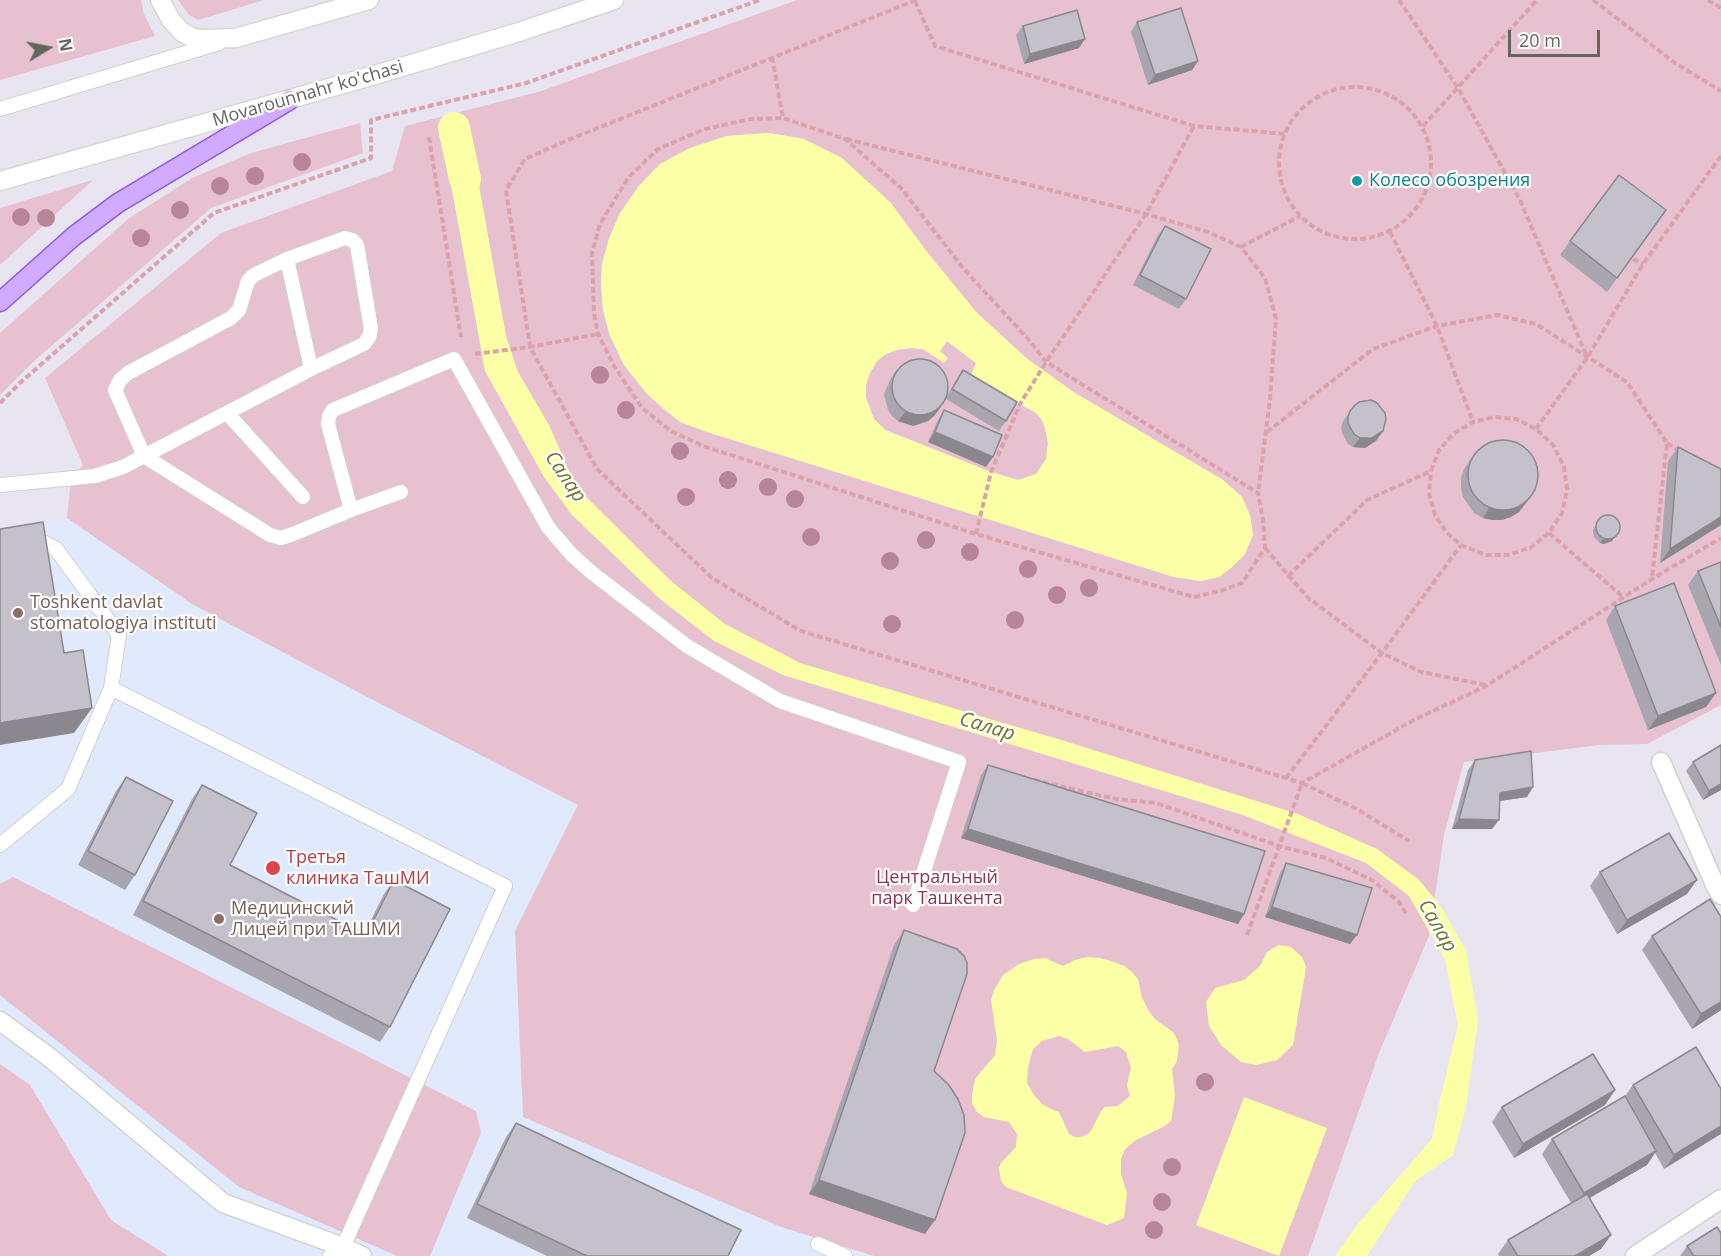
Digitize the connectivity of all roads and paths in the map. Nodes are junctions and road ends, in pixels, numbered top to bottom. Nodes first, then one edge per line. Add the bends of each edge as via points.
1 (160, 0) edge
2 (614, 0) edge
3 (760, 0) edge
4 (915, 0) edge
5 (1399, 0) edge
6 (1537, 0) edge
7 (1593, 0) edge
8 (1708, 0) edge
9 (363, 2) edge
10 (1721, 8) edge
11 (236, 38) junction
12 (772, 57) junction
13 (1458, 88) junction
14 (1721, 91) edge
15 (290, 100) junction
16 (0, 109) edge
17 (783, 118) junction
18 (1194, 126) junction
19 (1424, 126) junction
20 (1285, 134) junction
21 (429, 137) dead end
22 (845, 139) junction
23 (1721, 156) edge
24 (0, 181) edge
25 (1146, 214) junction
26 (1300, 216) junction
27 (1390, 232) junction
28 (1241, 247) junction
29 (287, 258) junction
30 (1633, 259) edge
31 (1643, 264) junction
32 (0, 302) edge
33 (1437, 326) junction
34 (598, 334) junction
35 (463, 344) dead end
36 (530, 347) junction
37 (471, 354) dead end
38 (1587, 358) junction
39 (1046, 362) junction
40 (311, 369) junction
41 (0, 403) edge
42 (227, 413) junction
43 (1473, 422) junction
44 (1536, 429) junction
45 (1267, 432) junction
46 (1667, 443) junction
47 (1681, 453) edge
48 (144, 456) junction
49 (1431, 471) junction
50 (0, 485) edge
51 (401, 492) dead end
52 (1258, 493) junction
53 (303, 497) dead end
54 (351, 510) junction
55 (1549, 533) junction
56 (976, 534) junction
57 (1721, 538) edge
58 (0, 545) edge
59 (1461, 545) junction
60 (1265, 548) junction
61 (1288, 576) junction
62 (1652, 579) junction
63 (1623, 598) junction
64 (1382, 653) junction
65 (1486, 686) junction
66 (111, 688) junction
67 (1661, 762) dead end
68 (1026, 778) edge
69 (1286, 778) junction
70 (1302, 783) junction
71 (1409, 841) dead end
72 (0, 845) edge
73 (1279, 846) junction
74 (1721, 895) edge
75 (912, 905) dead end
76 (1407, 915) dead end
77 (1247, 935) dead end
78 (0, 1021) edge
79 (1721, 1199) edge
80 (818, 1244) dead end
81 (336, 1252) edge
82 (362, 1256) edge
83 (845, 1256) edge
84 (1635, 1256) edge

1 - 11 street via 171,20 193,38
2 - 15 street, Movarounnahr ko'chasi
3 - 41 path via 526,83 371,120 371,158 214,213
4 - 12 path
4 - 18 path via 936,46
5 - 13 path
6 - 13 path
7 - 14 path via 1676,63
8 - 10 path
9 - 11 street
11 - 16 lane
12 - 17 path
12 - 36 path via 525,159 506,190
13 - 19 path
13 - 38 path via 1520,200
15 - 24 street, Movarounnahr ko'chasi
15 - 32 main road via 118,203
17 - 22 path
17 - 34 path via 750,119 705,129 658,149 628,178 600,224 592,253
18 - 20 path
18 - 25 path
19 - 20 path via 1408,106 1387,92 1361,86 1335,88 1311,99 1292,118
19 - 27 path via 1431,150 1431,174 1424,197 1410,217
20 - 26 path via 1278,169 1285,194
21 - 35 path
22 - 25 path
22 - 39 path via 901,188 963,268
23 - 31 path
25 - 28 path via 1208,232
25 - 39 path
26 - 27 path via 1319,231 1343,239 1367,239
26 - 28 path
27 - 33 path
28 - 45 path via 1266,278 1276,319
29 - 40 lane
29 - 40 lane via 345,238 357,245 371,329 369,337 364,344
29 - 48 lane via 254,274 239,310 231,318 120,380 115,390
30 - 31 path
31 - 38 path
33 - 38 path via 1497,315 1536,324
33 - 43 path
33 - 45 path via 1374,349
34 - 36 path
34 - 56 path via 642,408 671,431 704,446
36 - 37 path
36 - 69 path via 597,469 712,578 801,631
38 - 44 path
38 - 46 path via 1627,382
39 - 52 path
39 - 56 path via 1020,404 991,472
40 - 42 lane
42 - 48 lane
42 - 53 lane
43 - 44 path via 1494,417 1516,419
43 - 49 path via 1453,434 1439,450
44 - 55 path via 1553,445 1564,466 1567,490 1562,513
45 - 52 path
46 - 47 path
46 - 62 path
48 - 50 lane via 95,476
48 - 54 lane via 270,536 281,538
49 - 59 path via 1435,515
49 - 61 path via 1367,500
51 - 54 lane
52 - 60 path
54 - 75 lane via 328,424 333,410 454,359 548,527 591,572 687,646 780,701 959,762
55 - 59 path via 1530,548 1507,555 1485,555
55 - 63 path
56 - 60 path via 1194,597 1242,583
57 - 62 path
58 - 66 lane via 45,543 56,549 119,635
59 - 64 path
60 - 61 path
61 - 64 path via 1307,597
62 - 63 path
63 - 65 path
64 - 65 path via 1421,672
64 - 69 path
65 - 70 path
66 - 72 lane via 68,789
66 - 81 lane via 505,886
67 - 74 street
68 - 73 path via 1116,799 1156,803
69 - 70 path
70 - 71 path via 1355,808
70 - 73 path
73 - 76 path via 1326,858 1372,880 1399,902
73 - 77 path
78 - 81 street via 49,1057 223,1203
79 - 84 street
80 - 83 lane
81 - 82 street

